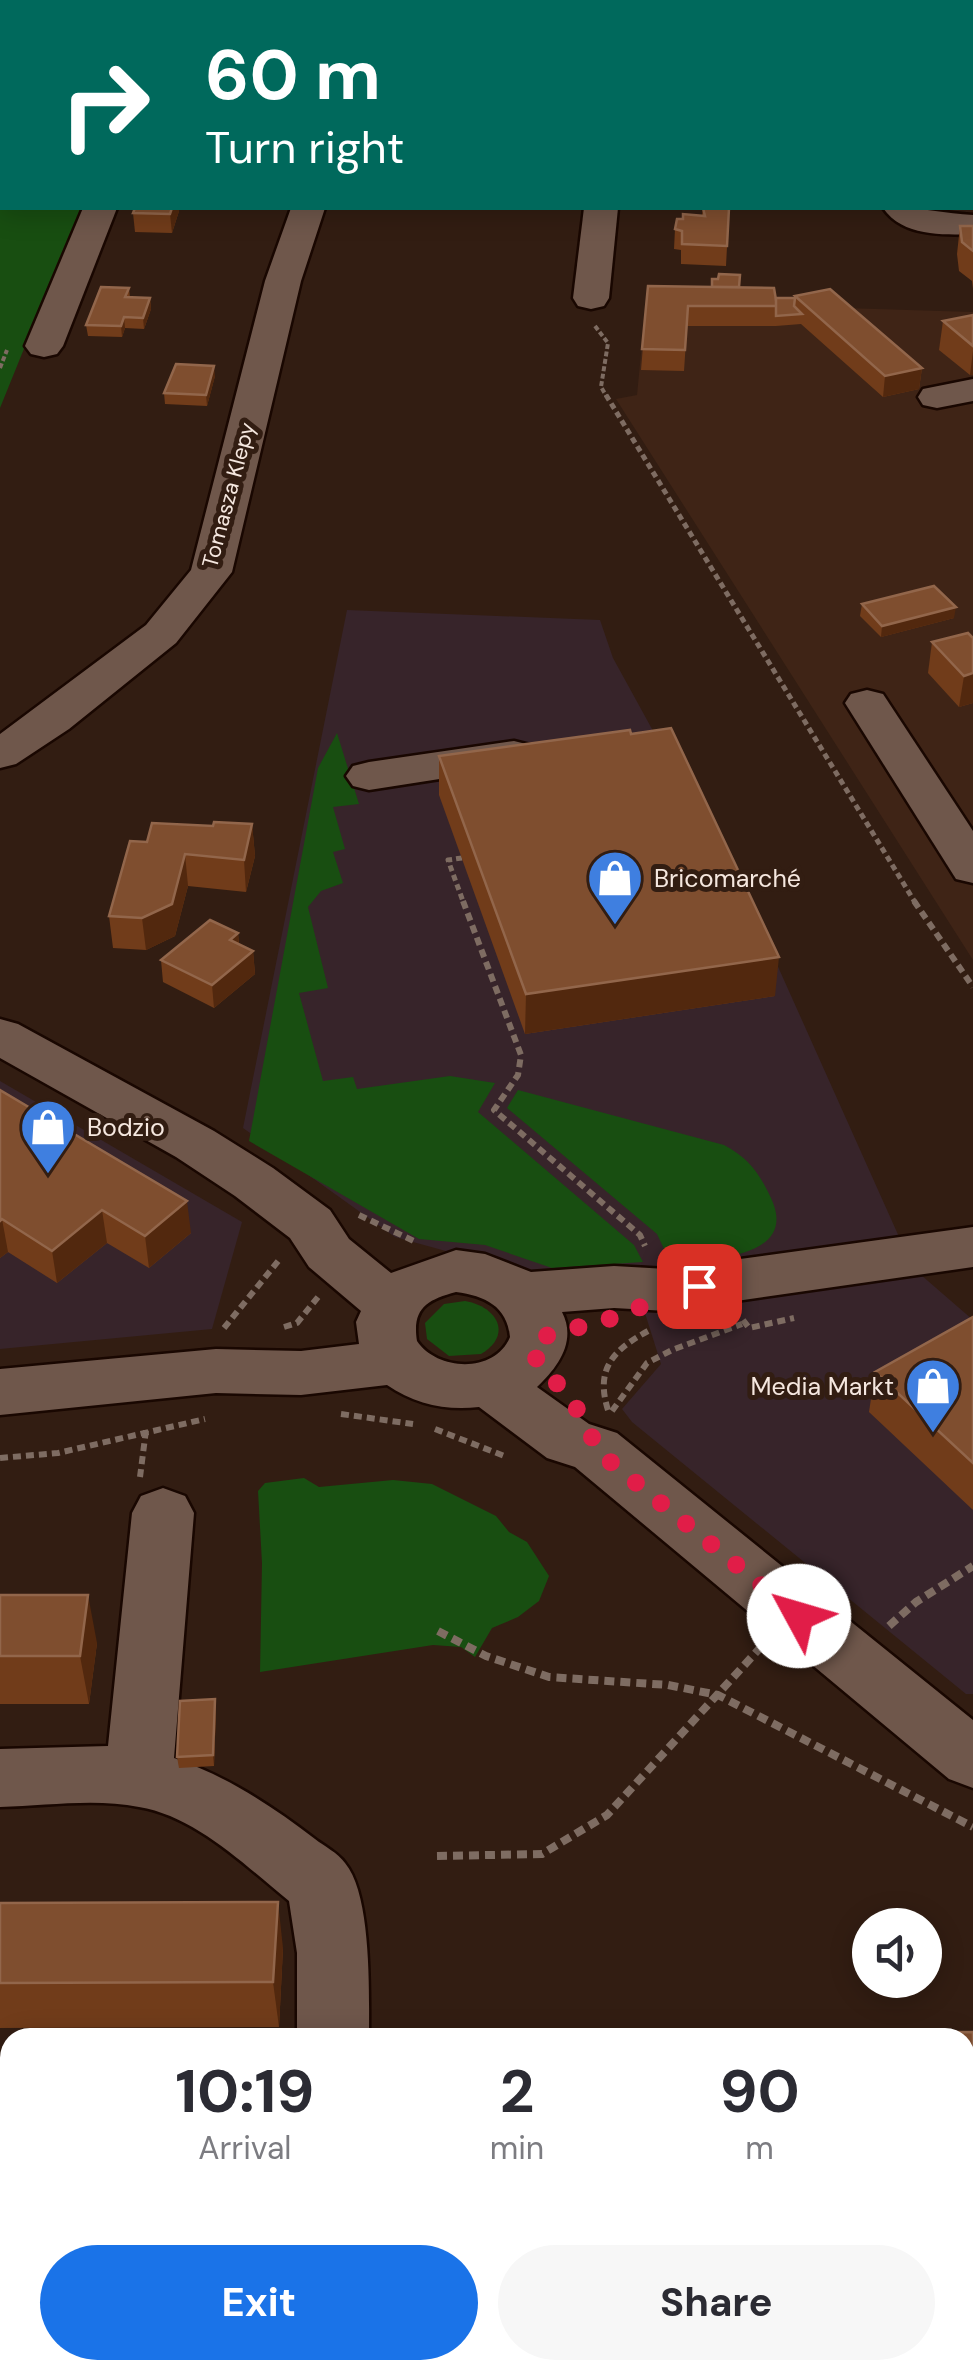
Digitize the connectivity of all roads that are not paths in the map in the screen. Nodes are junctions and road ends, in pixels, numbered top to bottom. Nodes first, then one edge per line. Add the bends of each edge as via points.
1 (99, 210) edge
2 (307, 210) edge
3 (601, 210) edge
4 (904, 212) edge
5 (973, 225) edge
6 (590, 298) road end
7 (44, 346) dead end
8 (867, 702) dead end
9 (546, 750) edge
10 (0, 754) edge
11 (369, 776) dead end
12 (973, 868) edge
13 (0, 1036) edge
14 (299, 1236) junction
15 (973, 1247) edge
16 (441, 1273) junction
17 (391, 1328) junction
18 (521, 1342) junction
19 (0, 1392) edge
20 (164, 1513) dead end
21 (973, 1759) edge
22 (139, 1776) junction
23 (0, 1778) edge
24 (333, 2028) edge

1 - 7 street
2 - 10 street, Tomasza Klepy via 283,281 211,572 161,634
3 - 6 street
4 - 5 street via 927,222
8 - 12 street
9 - 11 street
13 - 14 street via 195,1144
14 - 16 street via 352,1234
14 - 17 street via 329,1254
15 - 18 street via 666,1290 631,1313
16 - 17 street via 411,1284
16 - 18 street via 487,1274
17 - 18 street via 431,1382 460,1387
17 - 19 street via 300,1374 215,1356
18 - 21 street via 568,1442 596,1450
20 - 22 street
22 - 23 street
22 - 24 street via 250,1828 321,1885 334,1953

